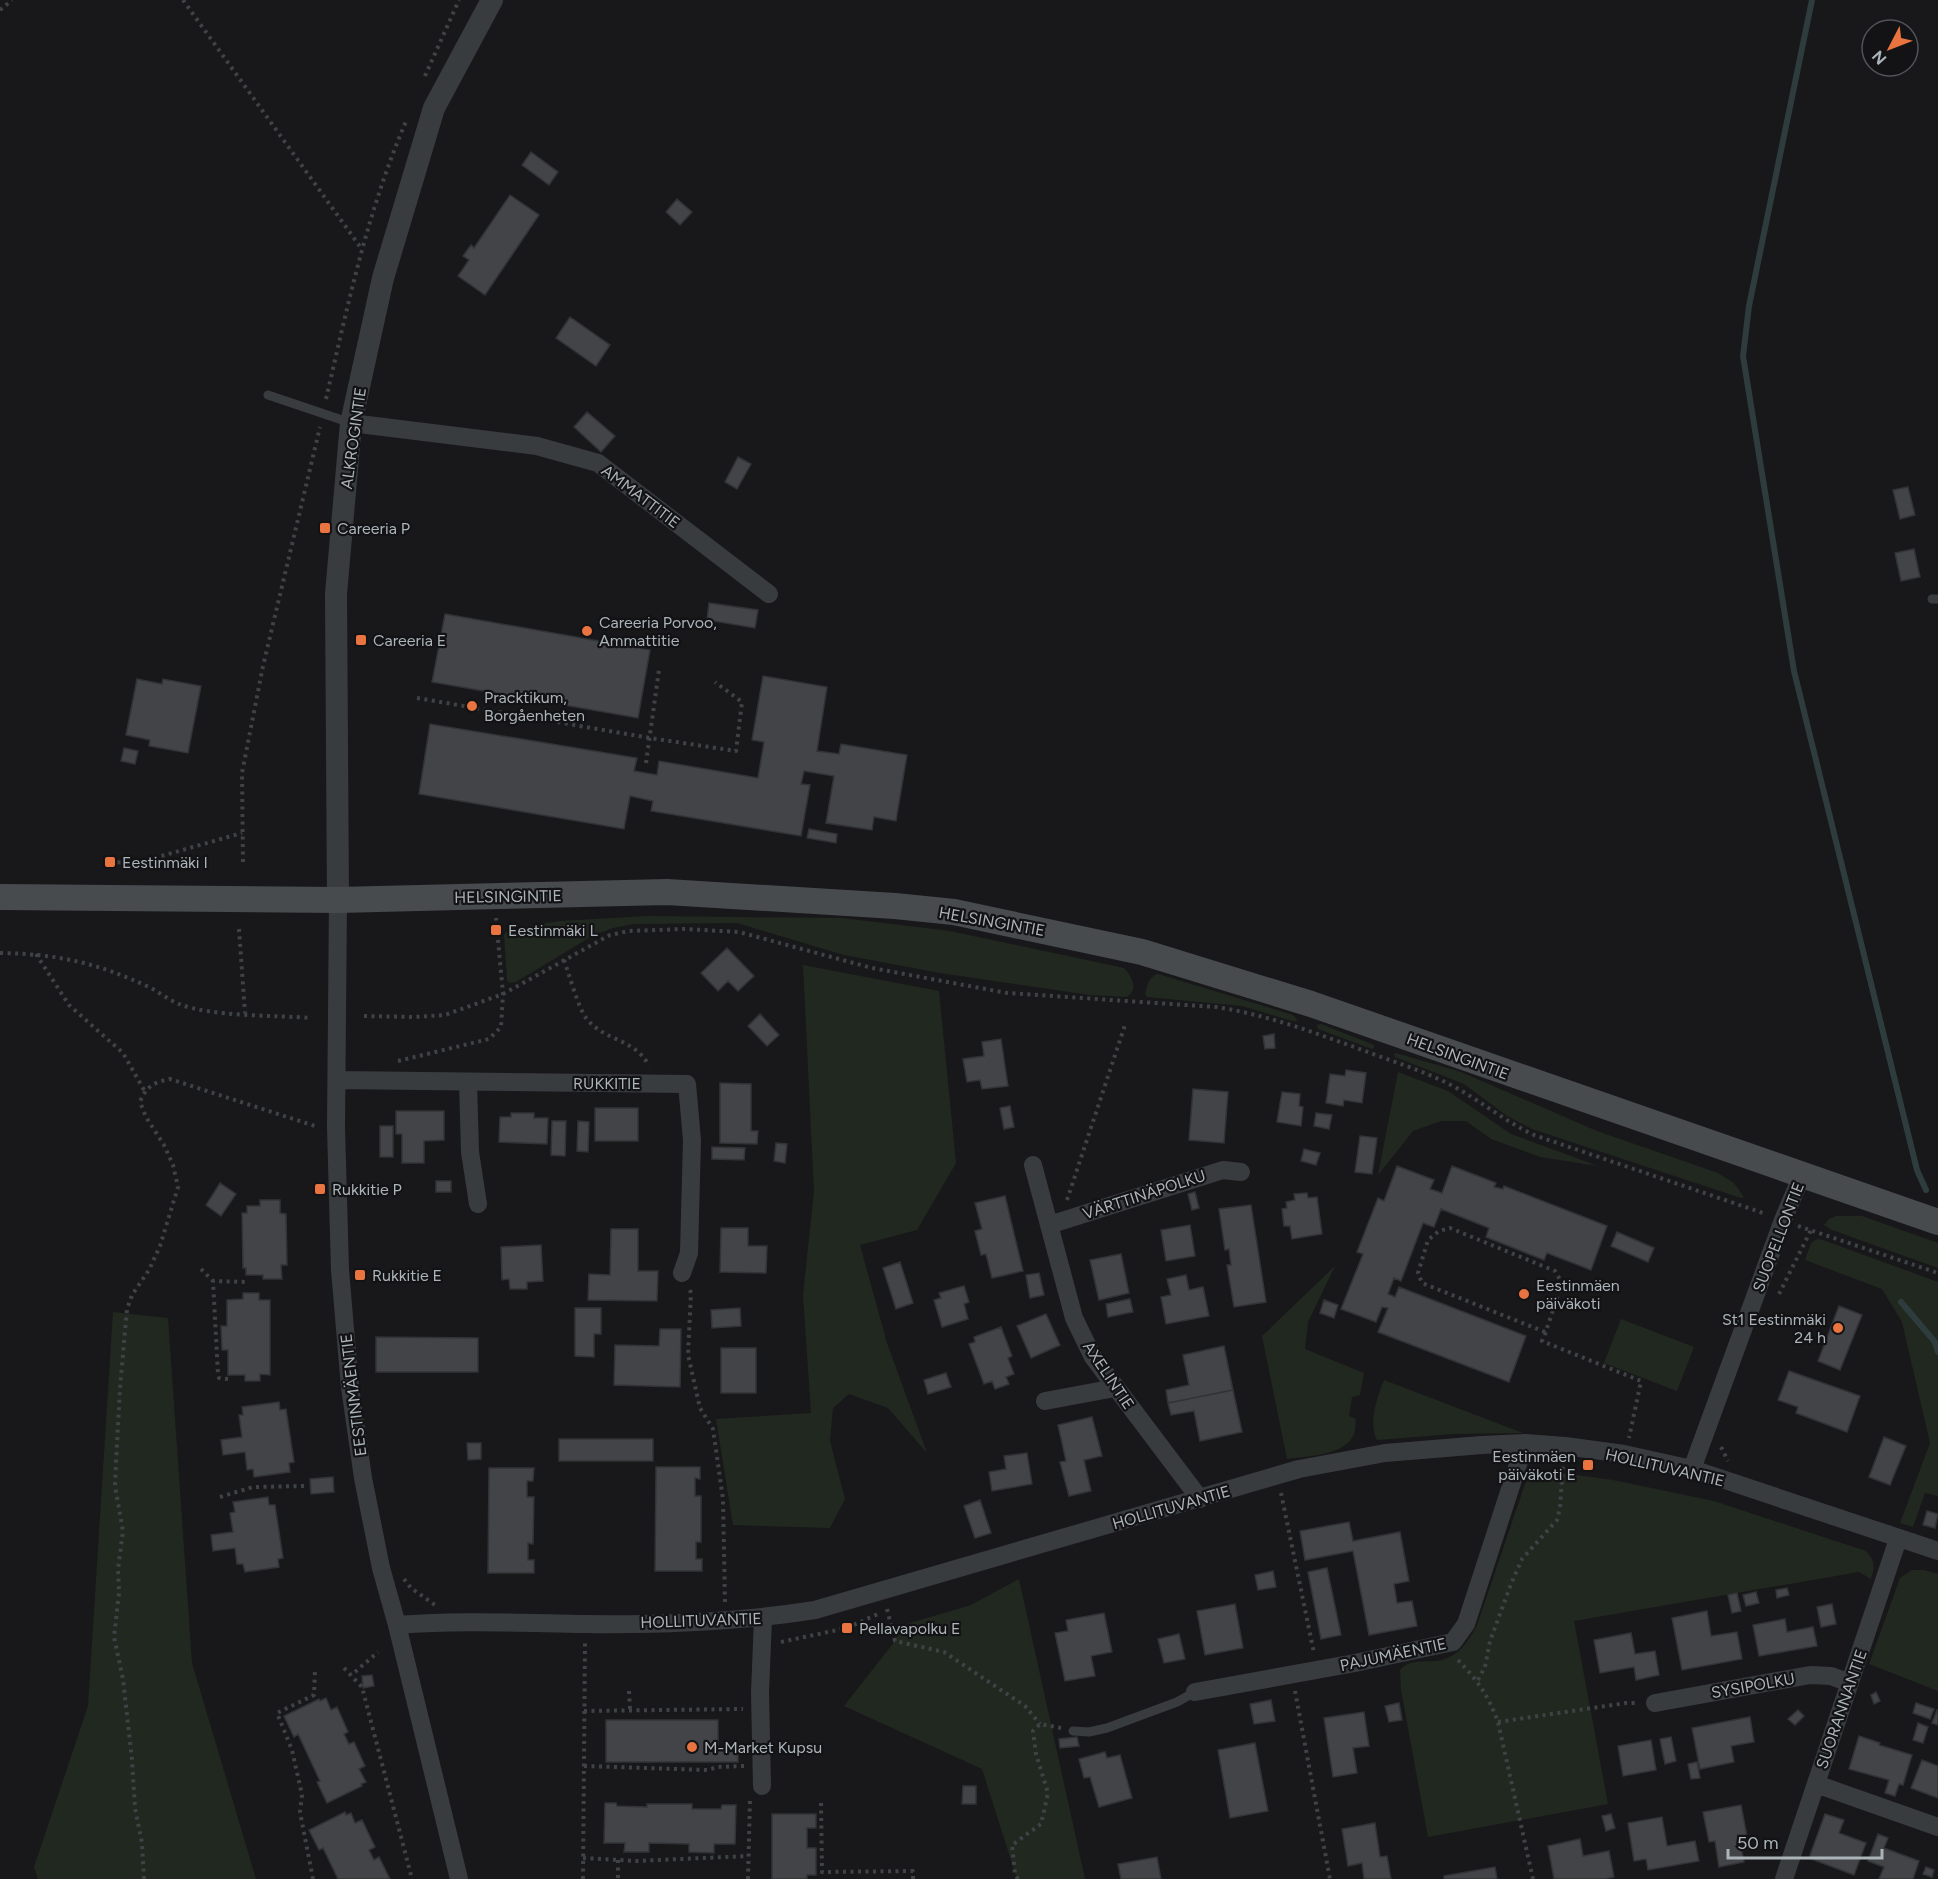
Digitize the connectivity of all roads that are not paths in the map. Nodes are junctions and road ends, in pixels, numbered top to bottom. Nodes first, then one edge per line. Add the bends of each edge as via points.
1 (492, 0) edge
2 (268, 395) dead end
3 (351, 423) junction
4 (769, 594) dead end
5 (0, 897) edge
6 (338, 900) junction
7 (337, 1080) junction
8 (468, 1082) junction
9 (1033, 1164) dead end
10 (1241, 1172) dead end
11 (1802, 1174) junction
12 (478, 1204) dead end
13 (1938, 1222) edge
14 (1048, 1225) junction
15 (682, 1273) road end
16 (1115, 1388) junction
17 (1045, 1401) dead end
18 (1525, 1443) junction
19 (1692, 1470) junction
20 (1200, 1499) junction
21 (1898, 1539) junction
22 (1938, 1551) edge
23 (763, 1618) junction
24 (397, 1625) junction
25 (1850, 1683) junction
26 (1196, 1692) joint
27 (1655, 1703) road end
28 (1073, 1731) road end
29 (1816, 1784) junction
30 (762, 1786) road end
31 (1938, 1827) edge
32 (459, 1879) edge
33 (1784, 1879) edge

1 - 3 street, ALKROGINTIE via 434,108 383,278
2 - 3 lane
3 - 4 street, AMMATTITIE via 537,446 598,463
3 - 6 street, ALKROGINTIE via 336,594
5 - 6 main road, HELSINGINTIE
6 - 7 street, EESTINMÄENTIE
6 - 11 main road, HELSINGINTIE via 667,892 954,912 1142,952 1311,1004
7 - 8 street, RUKKITIE
7 - 24 street, EESTINMÄENTIE via 340,1270 350,1387 363,1478
8 - 12 street via 470,1152
8 - 15 street, RUKKITIE via 687,1084 692,1140 689,1253
9 - 14 street, AXELINTIE
10 - 14 street, VÄRTTINÄPOLKU via 1223,1170
11 - 13 main road, HELSINGINTIE
11 - 19 street, SUOPELLONTIE
14 - 16 street, AXELINTIE via 1074,1318 1093,1357
16 - 17 street
16 - 20 street, AXELINTIE
18 - 19 street, HOLLITUVANTIE via 1624,1454
18 - 20 street, HOLLITUVANTIE via 1365,1456 1299,1469
18 - 26 street, PAJUMÄENTIE via 1466,1624 1453,1642
19 - 21 street, HOLLITUVANTIE
20 - 23 street, HOLLITUVANTIE via 815,1610
21 - 22 street, HOLLITUVANTIE
21 - 25 street, SUORANNANTIE
23 - 24 street, HOLLITUVANTIE via 607,1623 440,1621
23 - 30 street
24 - 32 street, EESTINMÄENTIE
25 - 27 street, SYSIPOLKU via 1831,1676 1810,1675
25 - 29 street, SUORANNANTIE
26 - 28 lane via 1107,1728
29 - 31 street
29 - 33 street, SUORANNANTIE

